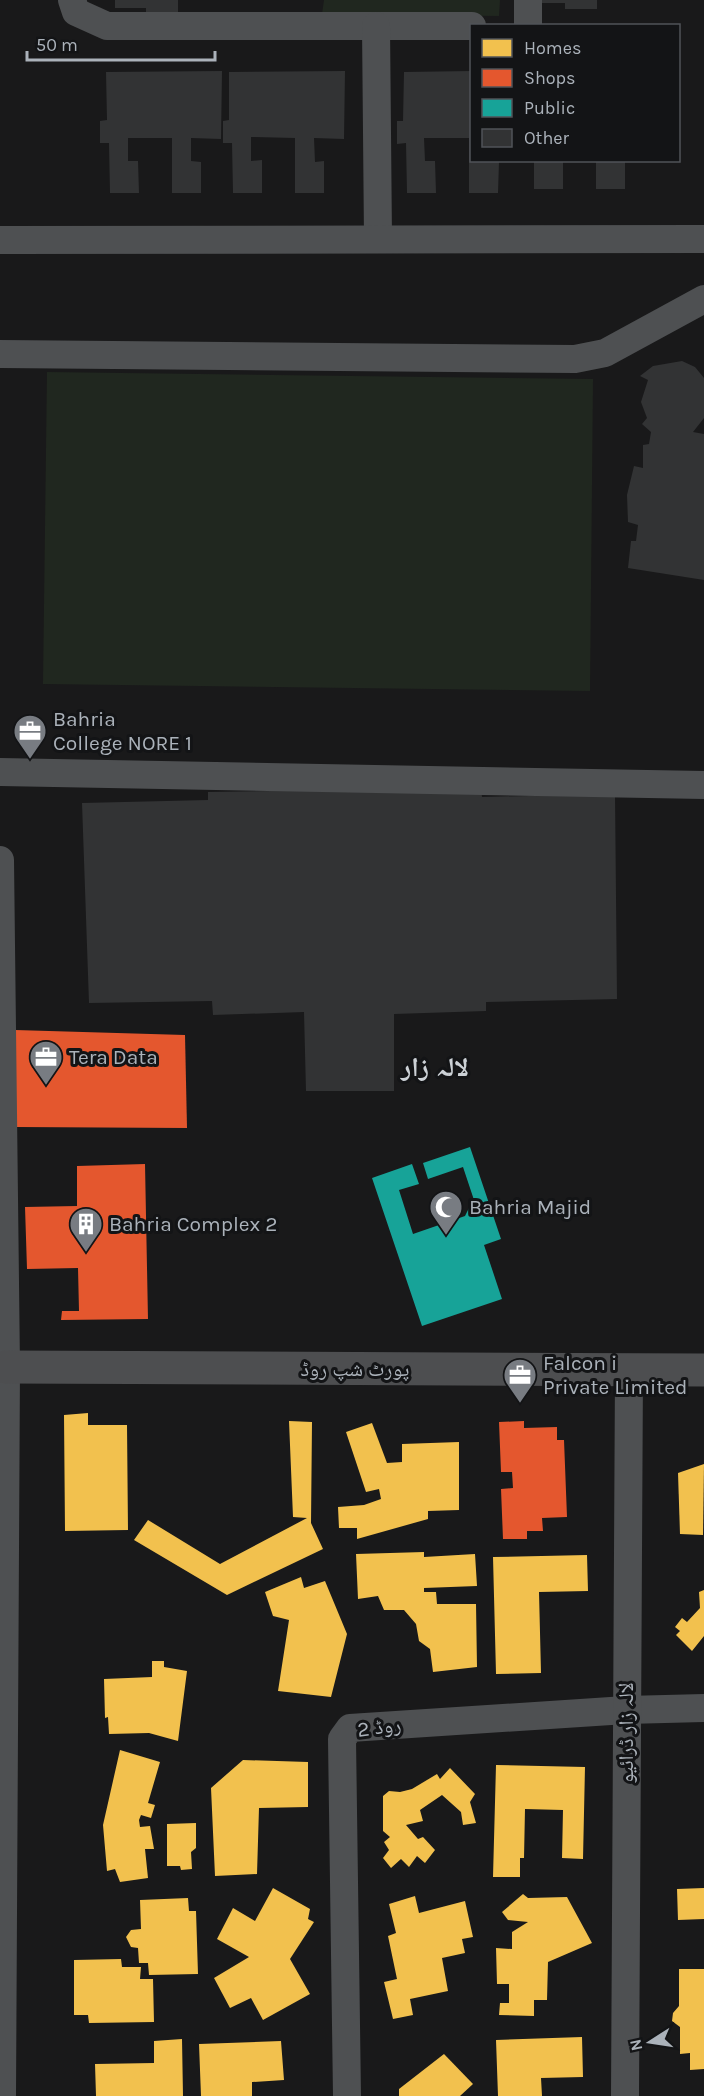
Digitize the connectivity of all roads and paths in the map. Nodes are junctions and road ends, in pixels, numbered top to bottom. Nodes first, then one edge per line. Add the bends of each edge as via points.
1 (72, 0) edge
2 (528, 0) edge
3 (528, 24) edge
4 (376, 26) junction
5 (470, 26) edge
6 (378, 239) junction
7 (704, 239) edge
8 (0, 240) edge
9 (704, 299) edge
10 (0, 354) edge
11 (0, 772) edge
12 (704, 785) edge
13 (0, 860) edge
14 (6, 1367) junction
15 (704, 1370) edge
16 (629, 1371) junction
17 (704, 1708) edge
18 (626, 1710) junction
19 (2, 2096) edge
20 (347, 2096) edge
21 (625, 2096) edge

1 - 4 street via 76,12 107,26
2 - 3 street
4 - 5 street
4 - 6 street
6 - 7 street
6 - 8 street
9 - 10 street via 605,353 575,359
11 - 12 street
13 - 14 street
14 - 16 street, پورٹ شپ روڈ
14 - 19 street
15 - 16 street, پورٹ شپ روڈ
16 - 18 street, لالہ زار ڈرائیو
17 - 18 street, روڈ 2
18 - 20 street, روڈ 2 via 350,1728 342,1739
18 - 21 street, لالہ زار ڈرائیو

